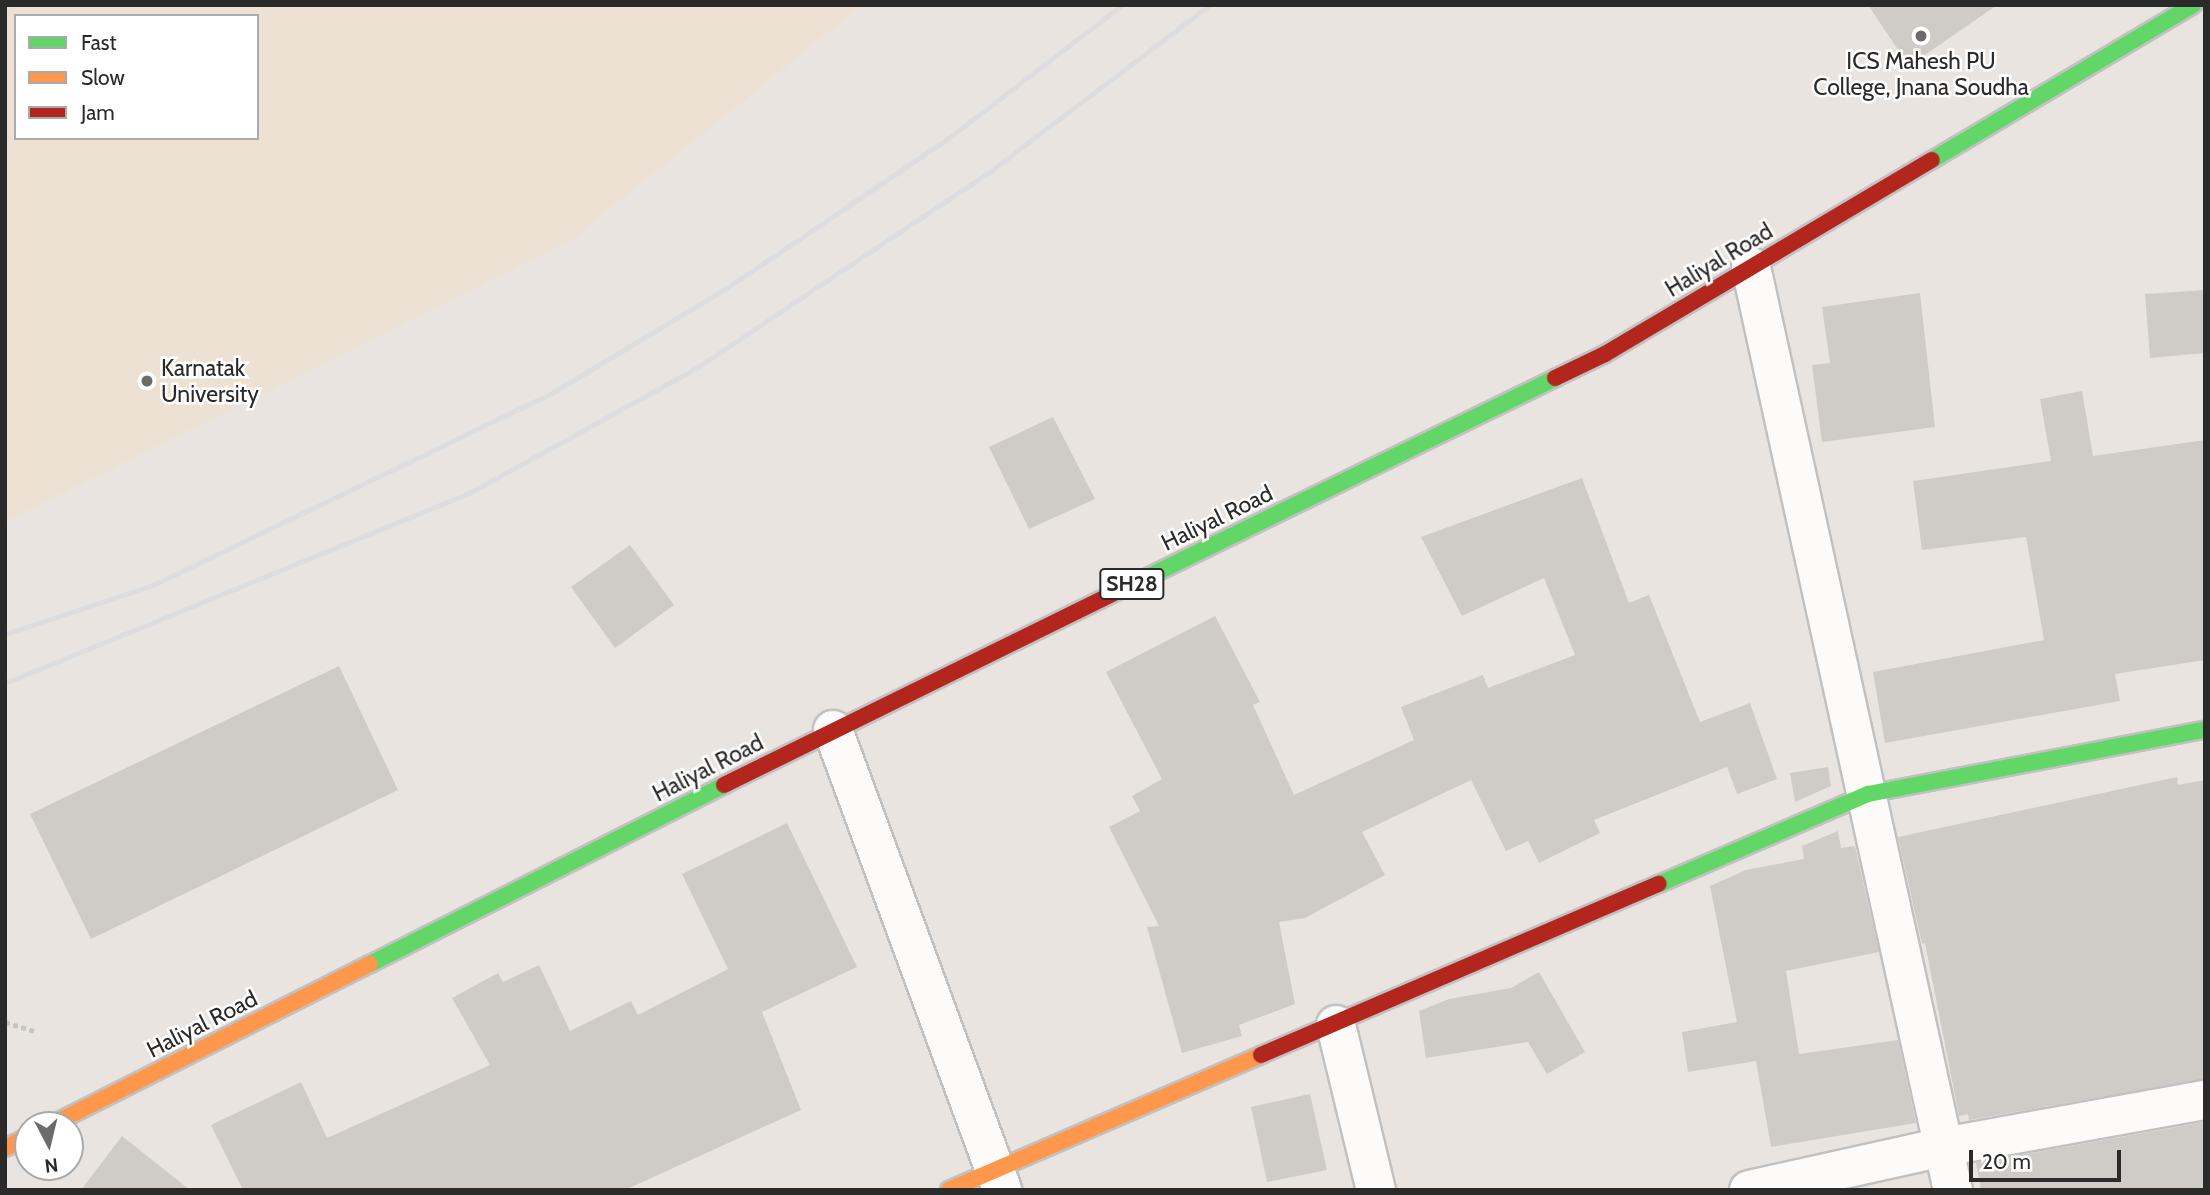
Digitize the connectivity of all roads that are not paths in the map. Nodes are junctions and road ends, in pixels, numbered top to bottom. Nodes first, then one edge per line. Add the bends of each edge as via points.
1 (2193, 5) edge
2 (1751, 267) junction
3 (834, 730) junction
4 (2205, 730) edge
5 (1868, 794) junction
6 (1336, 1025) junction
7 (2205, 1100) edge
8 (79, 1111) edge
9 (1943, 1147) junction
10 (999, 1178) edge
11 (949, 1190) edge
12 (1376, 1190) edge
13 (1749, 1190) edge
14 (1953, 1190) edge

1 - 2 main road, Haliyal Road / SH28
2 - 3 main road, Haliyal Road / SH28 via 1605,354
2 - 5 street
3 - 8 main road, Haliyal Road / SH28
3 - 10 street
4 - 5 main road
5 - 6 main road
5 - 9 street
6 - 10 main road
6 - 12 street
7 - 9 street
9 - 13 street
9 - 14 street
10 - 11 main road

